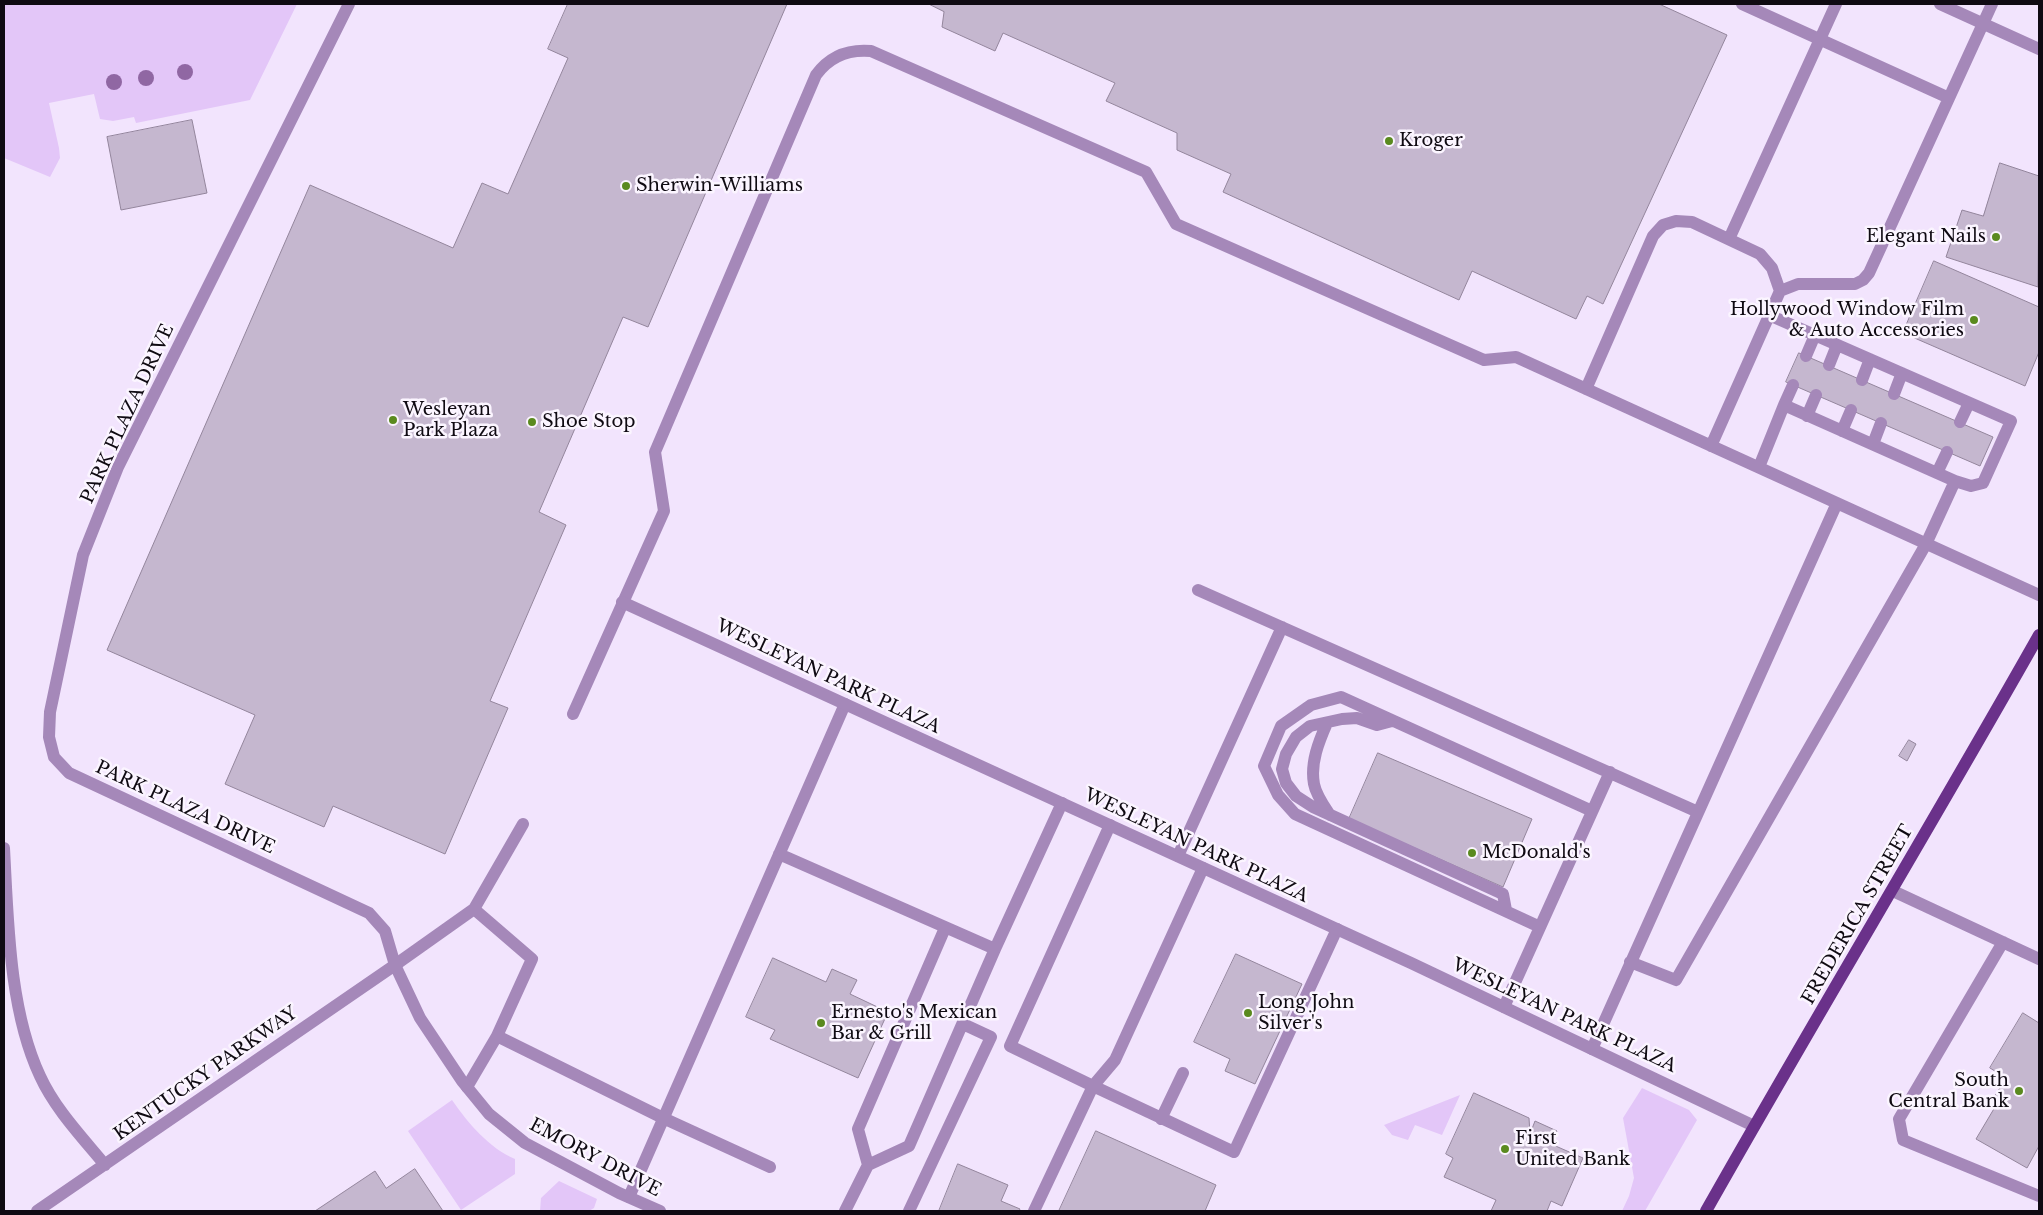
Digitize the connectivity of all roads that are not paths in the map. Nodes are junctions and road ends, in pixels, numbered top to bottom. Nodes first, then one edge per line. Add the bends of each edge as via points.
1 (350, 4) edge
2 (1742, 4) edge
3 (1836, 4) edge
4 (1940, 4) edge
5 (1992, 4) edge
6 (1983, 24) junction
7 (1820, 39) junction
8 (2039, 49) edge
9 (1949, 98) junction
10 (1729, 239) junction
11 (1780, 291) junction
12 (1769, 315) junction
13 (1815, 335) junction
14 (1837, 344) junction
15 (1806, 356) dead end
16 (1870, 359) junction
17 (1829, 366) dead end
18 (1902, 373) junction
19 (1862, 380) dead end
20 (1793, 385) dead end
21 (1586, 389) junction
22 (1894, 394) dead end
23 (1816, 395) dead end
24 (1969, 403) junction
25 (1784, 405) junction
26 (1851, 410) dead end
27 (1807, 416) junction
28 (1960, 422) dead end
29 (1881, 423) dead end
30 (1842, 431) junction
31 (1872, 444) junction
32 (1711, 446) junction
33 (1947, 452) dead end
34 (1759, 467) junction
35 (1938, 473) junction
36 (1955, 481) junction
37 (1837, 503) junction
38 (1926, 544) junction
39 (1198, 590) dead end
40 (2039, 595) edge
41 (622, 602) junction
42 (1282, 627) junction
43 (2039, 635) edge
44 (845, 704) junction
45 (573, 714) dead end
46 (1392, 721) junction
47 (1327, 723) junction
48 (1610, 772) junction
49 (1062, 803) junction
50 (1592, 811) junction
51 (1698, 812) junction
52 (1330, 815) junction
53 (523, 824) dead end
54 (1110, 826) junction
55 (4, 848) edge
56 (779, 854) junction
57 (1178, 856) junction
58 (1203, 868) junction
59 (1893, 891) junction
60 (474, 909) junction
61 (1506, 910) junction
62 (1540, 927) junction
63 (945, 928) junction
64 (1337, 929) junction
65 (2003, 942) junction
66 (995, 949) junction
67 (2039, 959) edge
68 (1630, 962) junction
69 (395, 965) junction
70 (1504, 1007) junction
71 (963, 1024) junction
72 (497, 1036) junction
73 (991, 1038) junction
74 (1010, 1046) junction
75 (1592, 1048) junction
76 (1183, 1073) dead end
77 (1093, 1086) junction
78 (467, 1087) junction
79 (663, 1118) junction
80 (1161, 1119) junction
81 (1754, 1126) junction
82 (105, 1165) junction
83 (868, 1165) junction
84 (770, 1167) dead end
85 (2039, 1196) edge
86 (629, 1197) junction
87 (37, 1211) edge
88 (660, 1211) edge
89 (845, 1211) edge
90 (909, 1211) edge
91 (1034, 1211) edge
92 (1706, 1211) edge

1 - 69 street, PARK PLAZA DRIVE via 118,467 83,555 50,712 49,737 54,757 69,773 369,913 384,932
2 - 7 street
3 - 7 street
4 - 6 street
5 - 6 street
6 - 8 street
6 - 9 street
7 - 9 street
7 - 10 street
9 - 11 street via 1870,273 1855,284 1798,284
10 - 11 street via 1760,254 1772,268
10 - 21 street via 1692,222 1676,221 1663,225 1653,236
11 - 12 street
12 - 13 street
12 - 32 street
13 - 14 street
13 - 15 street
14 - 16 street
14 - 17 street
16 - 18 street
16 - 19 street
18 - 22 street
18 - 24 street
20 - 25 street
21 - 32 street
21 - 41 street via 1516,357 1484,360 1176,224 1146,172 871,51 857,50 824,63 816,74 656,452 664,511
23 - 27 street
24 - 28 street
24 - 36 street via 2011,421 1984,482 1971,486
25 - 27 street
25 - 34 street
26 - 30 street
27 - 30 street
29 - 31 street
30 - 31 street
31 - 35 street
32 - 34 street
33 - 35 street
34 - 37 street
35 - 36 street
36 - 38 street
37 - 38 street
37 - 51 street
38 - 40 street
38 - 68 street via 1676,980
39 - 42 street
41 - 44 street, WESLEYAN PARK PLAZA
41 - 45 street
42 - 48 street
42 - 57 street
43 - 59 main road, FREDERICA STREET
44 - 49 street, WESLEYAN PARK PLAZA
44 - 56 street
46 - 47 street via 1377,725 1357,718
46 - 50 street
46 - 61 street via 1341,697 1311,705 1281,726 1264,766 1278,795 1295,814
47 - 52 street via 1314,764 1314,784
47 - 52 street via 1310,726 1296,736 1282,769 1286,784 1296,796
48 - 50 street
48 - 51 street
49 - 54 street, WESLEYAN PARK PLAZA
49 - 66 street
50 - 62 street
51 - 68 street
52 - 61 street via 1502,894
53 - 60 street
54 - 57 street, WESLEYAN PARK PLAZA
54 - 74 street
55 - 82 street via 17,1001 26,1043 40,1078 69,1122
56 - 63 street
56 - 79 street
57 - 58 street, WESLEYAN PARK PLAZA
58 - 64 street, WESLEYAN PARK PLAZA
58 - 77 street via 1115,1060
59 - 65 street
59 - 81 main road, FREDERICA STREET
60 - 69 street, KENTUCKY PARKWAY
60 - 72 street via 532,958
61 - 62 street
62 - 70 street
63 - 66 street
63 - 83 street via 858,1129
64 - 70 street, WESLEYAN PARK PLAZA
64 - 80 street via 1234,1152
65 - 67 street
65 - 85 street via 1899,1119 1903,1140
66 - 71 street
68 - 75 street
69 - 78 street, EMORY DRIVE via 420,1018
69 - 82 street, KENTUCKY PARKWAY
70 - 75 street, WESLEYAN PARK PLAZA
71 - 73 street
71 - 83 street via 909,1146
72 - 78 street
72 - 79 street
73 - 74 street
73 - 90 street
74 - 77 street
75 - 81 street, WESLEYAN PARK PLAZA
76 - 80 street
77 - 80 street
77 - 91 street
78 - 86 street, EMORY DRIVE via 489,1114 525,1144
79 - 84 street
79 - 86 street
81 - 92 main road, FREDERICA STREET
82 - 87 street, KENTUCKY PARKWAY
83 - 89 street
86 - 88 street, EMORY DRIVE

